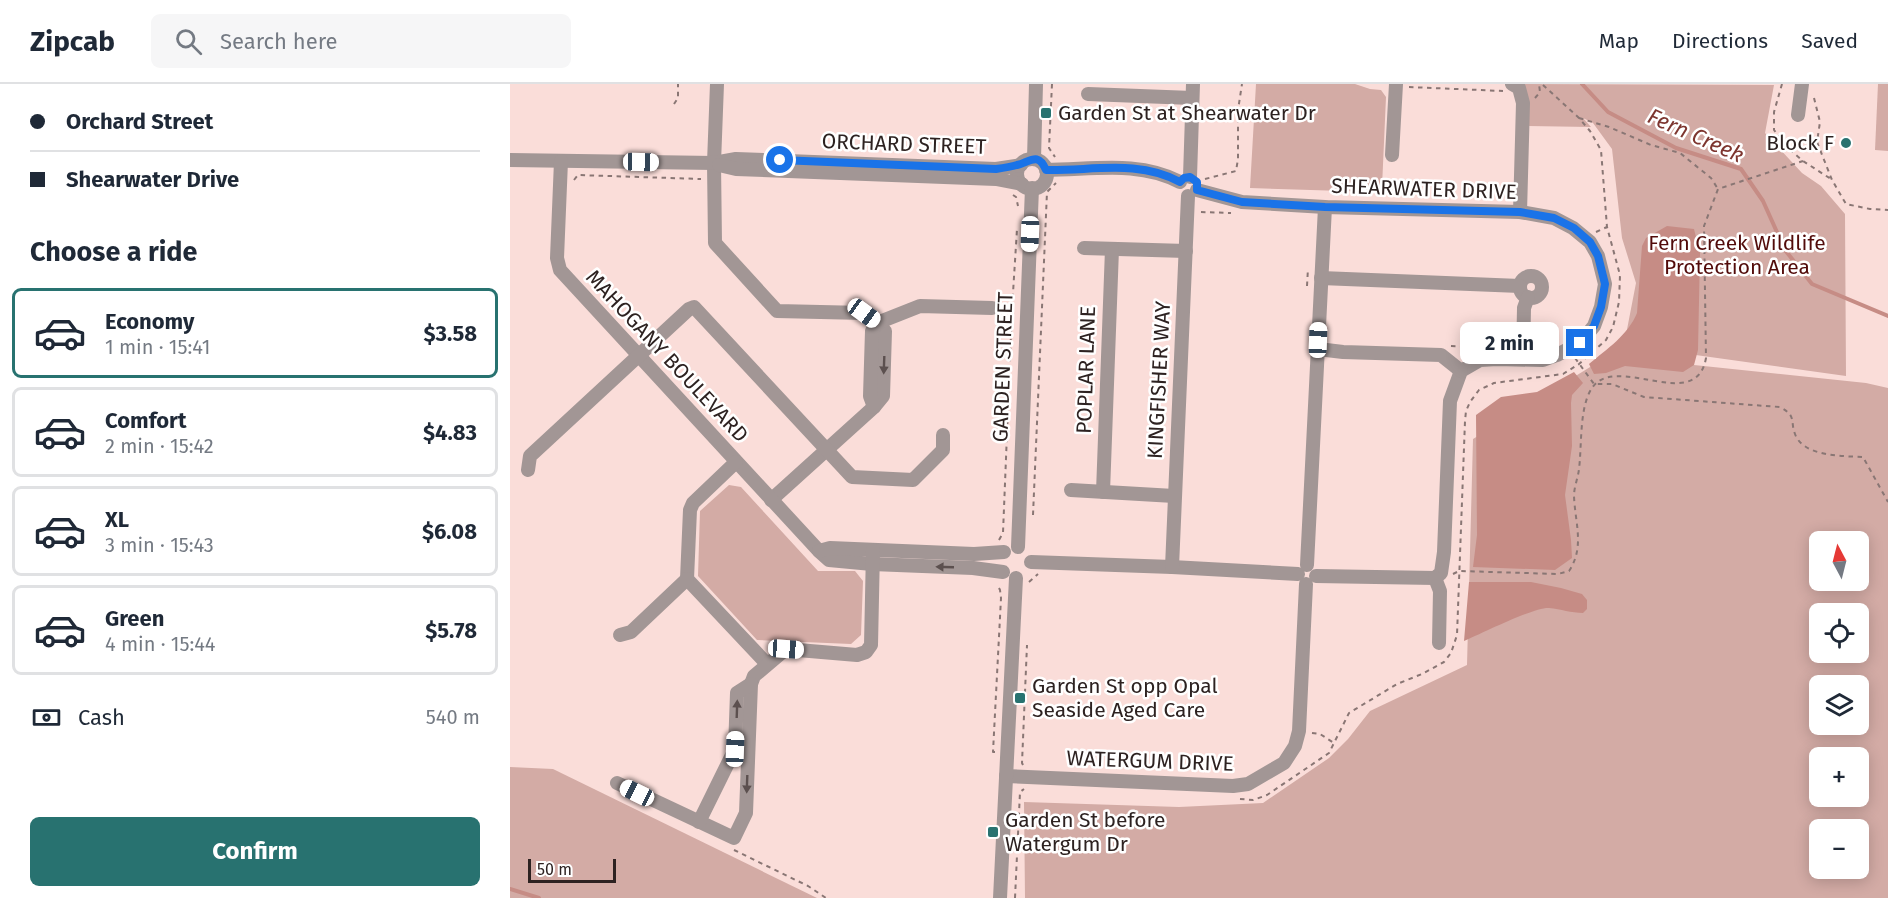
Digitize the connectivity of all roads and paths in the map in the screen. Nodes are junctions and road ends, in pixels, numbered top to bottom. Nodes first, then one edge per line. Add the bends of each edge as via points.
1 (678, 84) edge
2 (717, 84) edge
3 (1036, 84) edge
4 (1052, 84) edge
5 (1242, 84) edge
6 (1542, 84) edge
7 (1782, 84) edge
8 (1802, 84) edge
9 (1396, 85) edge
10 (1120, 89) edge
11 (1510, 89) edge
12 (1192, 91) edge
13 (1088, 94) dead end
14 (1813, 96) dead end
15 (674, 104) dead end
16 (1798, 115) dead end
17 (1579, 118) junction
18 (1392, 155) dead end
19 (510, 160) edge
20 (561, 160) junction
21 (1803, 161) junction
22 (1027, 162) junction
23 (714, 163) junction
24 (1051, 170) junction
25 (707, 179) dead end
26 (1832, 180) junction
27 (572, 183) dead end
28 (1190, 185) junction
29 (1027, 186) junction
30 (1718, 189) junction
31 (1325, 207) junction
32 (1888, 210) edge
33 (1198, 212) dead end
34 (1520, 212) junction
35 (1238, 213) dead end
36 (1084, 248) dead end
37 (1112, 249) junction
38 (1186, 251) junction
39 (1321, 278) junction
40 (992, 308) dead end
41 (877, 323) junction
42 (1318, 349) junction
43 (1568, 349) junction
44 (639, 356) junction
45 (1523, 359) junction
46 (1579, 364) junction
47 (1461, 370) junction
48 (1594, 384) junction
49 (943, 435) dead end
50 (826, 450) junction
51 (736, 462) junction
52 (528, 470) dead end
53 (1071, 490) dead end
54 (1103, 492) junction
55 (1174, 496) junction
56 (771, 500) junction
57 (1888, 502) edge
58 (1033, 521) dead end
59 (1011, 549) junction
60 (873, 550) junction
61 (819, 551) junction
62 (873, 564) junction
63 (1172, 567) junction
64 (1035, 568) junction
65 (1459, 571) junction
66 (1307, 575) junction
67 (1004, 577) junction
68 (1435, 578) junction
69 (687, 579) junction
70 (1029, 590) dead end
71 (620, 635) dead end
72 (1439, 643) dead end
73 (1027, 645) dead end
74 (767, 664) junction
75 (752, 680) junction
76 (1299, 730) junction
77 (1334, 743) junction
78 (993, 752) dead end
79 (1027, 770) dead end
80 (1006, 776) junction
81 (617, 783) dead end
82 (1027, 788) dead end
83 (1241, 799) dead end
84 (699, 822) junction
85 (808, 886) dead end
86 (826, 898) edge
87 (1000, 898) edge
88 (1015, 898) edge

1 - 15 path
2 - 23 street
3 - 22 street
4 - 24 path via 1049,148 1055,157
5 - 28 path via 1236,171
6 - 17 path
7 - 21 path via 1774,112 1774,130
8 - 16 street
9 - 11 path
9 - 18 street
10 - 12 street
10 - 13 street
11 - 34 street via 1519,88 1523,103
12 - 28 street, KINGFISHER WAY
14 - 26 path via 1820,122 1817,142
17 - 30 path via 1680,153 1711,178
17 - 46 path via 1601,150 1607,227 1620,275 1613,327 1606,340
19 - 20 street, ORCHARD STREET
20 - 23 street, ORCHARD STREET
20 - 44 street, MAHOGANY BOULEVARD via 557,258 560,270
21 - 26 path
21 - 30 path
22 - 23 street, ORCHARD STREET via 996,169 736,159
22 - 24 street via 1042,163
22 - 29 street via 1018,176
23 - 29 street, ORCHARD STREET via 736,169 996,178
23 - 41 street via 715,243 777,311 864,313
24 - 28 street, SHEARWATER DRIVE via 1141,169
24 - 29 street via 1038,187
24 - 58 path via 1057,183 1047,192
25 - 27 path via 578,175
26 - 32 path via 1846,204
28 - 31 street, SHEARWATER DRIVE via 1242,202
28 - 38 street, KINGFISHER WAY
29 - 59 street, GARDEN STREET
30 - 48 path via 1704,226 1705,366 1690,381 1674,384 1627,376 1609,377
31 - 34 street, SHEARWATER DRIVE
31 - 39 street, WATERGUM DRIVE
33 - 35 path
34 - 43 street, SHEARWATER DRIVE via 1554,218 1574,228 1590,242 1598,256 1605,284 1601,307 1594,326 1580,343
36 - 37 street
37 - 38 street
37 - 54 street, POPLAR LANE
38 - 55 street, KINGFISHER WAY
39 - 42 street, WATERGUM DRIVE
39 - 45 street via 1524,292
40 - 41 street via 920,306
41 - 50 street via 872,331 870,396 874,407
42 - 47 street via 1441,356
42 - 66 street, WATERGUM DRIVE
43 - 45 street, SHEARWATER DRIVE via 1543,360
43 - 46 path
44 - 50 street via 694,307
44 - 51 street, MAHOGANY BOULEVARD
44 - 52 street via 530,456
45 - 47 street, SHEARWATER DRIVE via 1480,360
46 - 48 path
46 - 65 path via 1563,374 1494,383 1479,390 1470,402 1465,421
47 - 68 street via 1450,401 1444,552 1441,573
48 - 57 path via 1612,384 1644,397 1780,407 1793,420 1795,435 1803,445 1819,453 1863,457
48 - 65 path via 1586,396 1574,493 1579,548 1569,571
49 - 50 street via 943,450 913,480 852,477
50 - 56 street
51 - 56 street, MAHOGANY BOULEVARD
51 - 69 street via 690,510
53 - 54 street
54 - 55 street
55 - 63 street, KINGFISHER WAY
56 - 61 street, MAHOGANY BOULEVARD
59 - 60 street via 985,554
59 - 64 street via 1026,551
59 - 67 street, GARDEN STREET via 1000,560
60 - 61 street
60 - 62 street
61 - 62 street, MAHOGANY BOULEVARD via 829,560
67 -> 62 street, MAHOGANY BOULEVARD via 973,568
62 - 74 street via 871,645 866,652 857,655 786,649
63 - 64 street
63 - 66 street
64 - 67 street
64 - 70 path
65 - 77 path via 1457,635 1444,662 1349,713
66 - 68 street
66 - 76 street, WATERGUM DRIVE
67 - 78 path via 1000,590
67 - 80 street
68 - 72 street via 1440,591
69 - 71 street via 631,632
69 - 74 street
73 - 79 path via 1022,762
74 - 75 street
84 -> 75 street via 735,749 737,693
75 -> 84 street via 746,813 734,838
76 - 77 path via 1320,734
76 - 80 street, WATERGUM DRIVE via 1284,763 1248,784
77 - 83 path via 1329,753 1267,795
80 - 87 street
81 - 84 street
82 - 88 path via 1020,792
85 - 86 path

